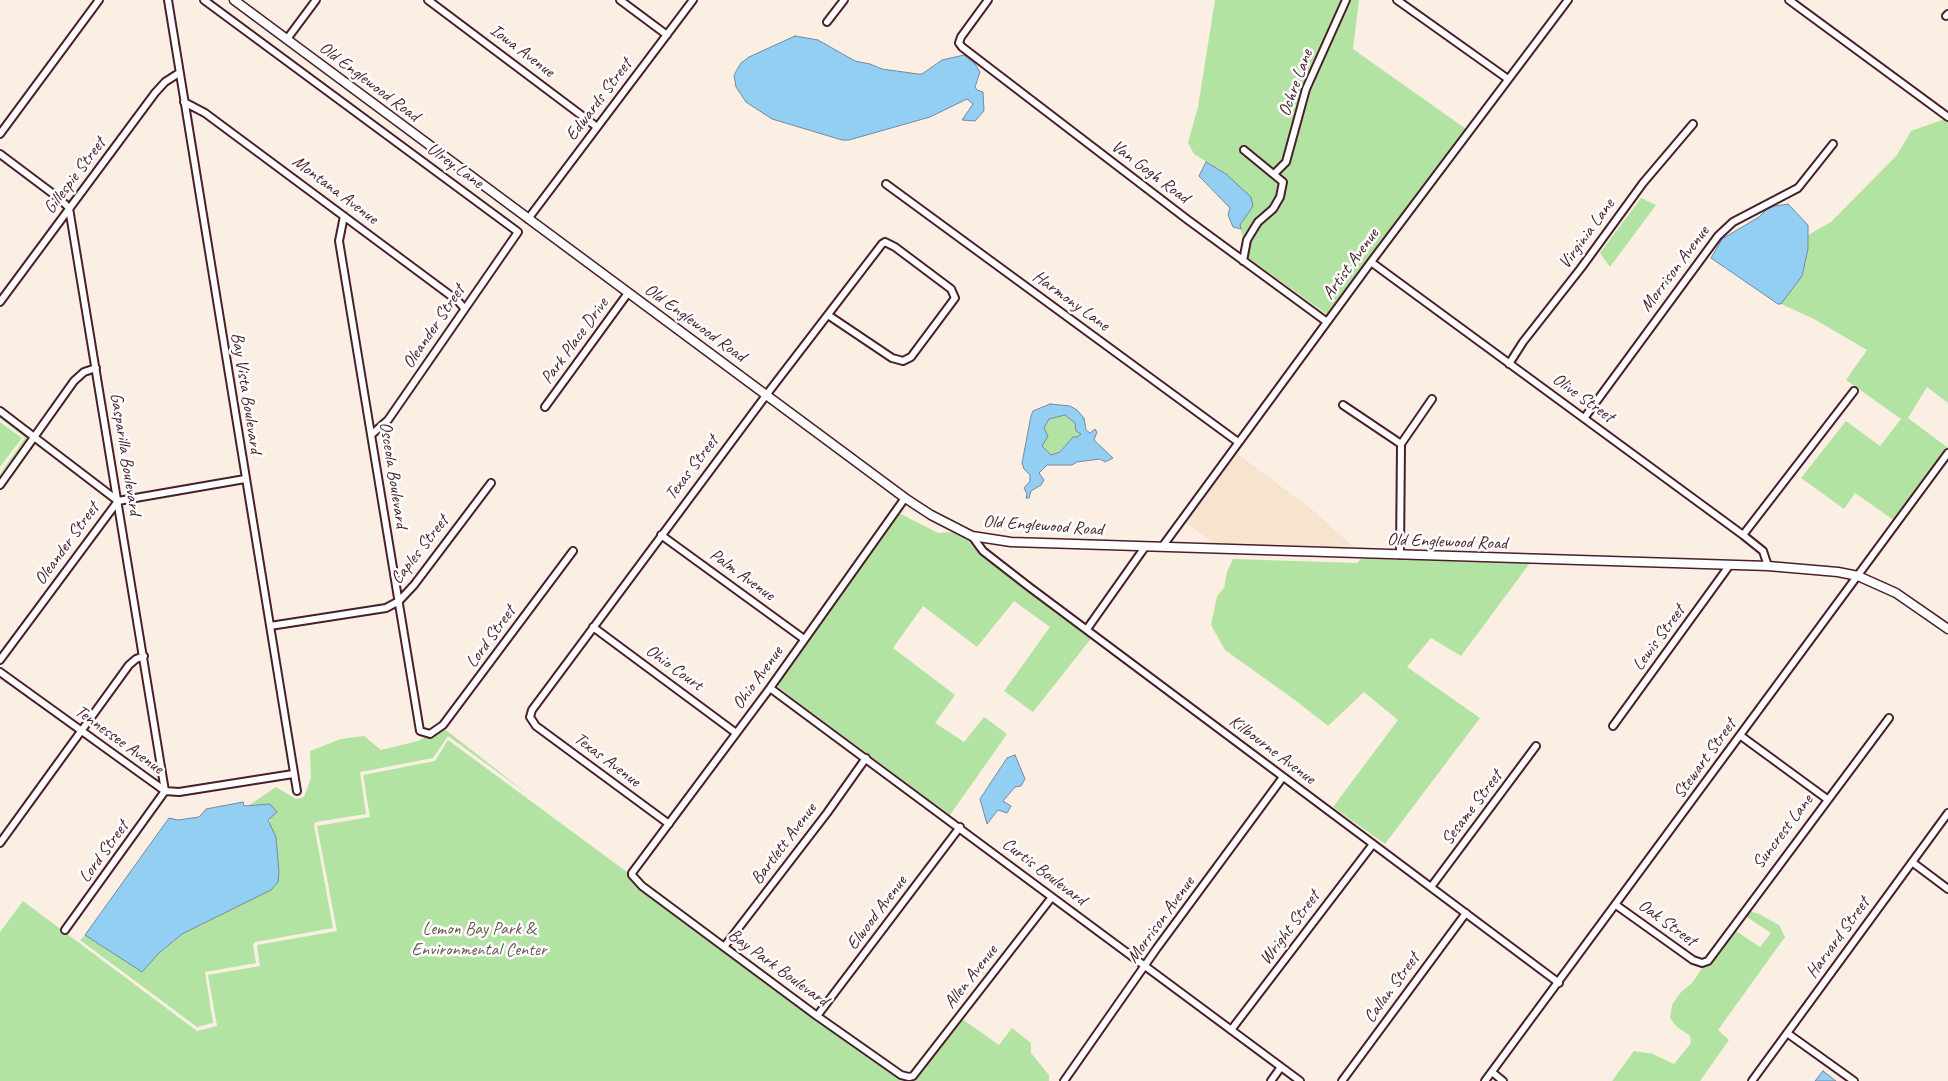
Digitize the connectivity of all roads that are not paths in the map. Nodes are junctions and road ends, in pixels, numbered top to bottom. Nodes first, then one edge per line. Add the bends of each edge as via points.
1 (99, 0) edge
2 (168, 0) edge
3 (204, 0) edge
4 (234, 0) edge
5 (316, 0) edge
6 (428, 0) edge
7 (620, 0) edge
8 (693, 0) edge
9 (844, 0) edge
10 (988, 0) edge
11 (1346, 0) edge
12 (1398, 0) edge
13 (1568, 0) edge
14 (1789, 0) edge
15 (827, 22) dead end
16 (667, 34) junction
17 (287, 39) junction
18 (179, 73) junction
19 (1508, 79) junction
20 (184, 102) junction
21 (1948, 117) edge
22 (1693, 124) dead end
23 (597, 127) junction
24 (0, 134) edge
25 (1833, 144) dead end
26 (1244, 150) dead end
27 (0, 154) edge
28 (1274, 174) junction
29 (886, 184) dead end
30 (69, 208) junction
31 (344, 216) junction
32 (528, 218) junction
33 (518, 232) joint
34 (1243, 261) junction
35 (1370, 262) junction
36 (628, 293) junction
37 (0, 302) edge
38 (464, 308) junction
39 (828, 315) junction
40 (1327, 322) junction
41 (1509, 364) junction
42 (96, 368) junction
43 (1854, 390) dead end
44 (767, 394) junction
45 (1432, 399) dead end
46 (1344, 405) dead end
47 (545, 406) dead end
48 (0, 411) edge
49 (1585, 417) junction
50 (371, 435) junction
51 (34, 437) junction
52 (1238, 442) junction
53 (1401, 444) junction
54 (1948, 453) edge
55 (245, 479) junction
56 (490, 483) dead end
57 (0, 485) edge
58 (905, 498) junction
59 (118, 501) junction
60 (661, 535) junction
61 (1743, 535) junction
62 (972, 536) junction
63 (1145, 546) junction
64 (1162, 547) junction
65 (573, 551) dead end
66 (1400, 555) junction
67 (1729, 566) junction
68 (1768, 566) junction
69 (1858, 576) junction
70 (398, 601) junction
71 (270, 626) junction
72 (593, 627) junction
73 (1087, 629) junction
74 (1948, 630) edge
75 (804, 639) junction
76 (144, 656) junction
77 (0, 660) edge
78 (0, 672) edge
79 (770, 688) junction
80 (530, 717) joint
81 (1888, 718) dead end
82 (1613, 726) dead end
83 (82, 732) junction
84 (736, 733) junction
85 (427, 734) joint
86 (1741, 736) junction
87 (1536, 746) dead end
88 (866, 758) junction
89 (293, 774) junction
90 (1284, 777) junction
91 (166, 791) junction
92 (297, 792) dead end
93 (1827, 799) junction
94 (1948, 813) edge
95 (669, 824) junction
96 (960, 827) junction
97 (0, 842) edge
98 (1373, 844) junction
99 (1912, 862) junction
100 (632, 872) joint
101 (1431, 887) junction
102 (1948, 889) edge
103 (1052, 897) junction
104 (1616, 905) junction
105 (1466, 913) junction
106 (65, 930) dead end
107 (724, 947) junction
108 (1702, 963) joint
109 (1145, 967) junction
110 (1559, 983) junction
111 (817, 1016) junction
112 (1232, 1030) junction
113 (1787, 1032) junction
114 (1281, 1067) junction
115 (1492, 1072) junction
116 (913, 1076) joint
117 (1064, 1081) edge
118 (1271, 1081) edge
119 (1300, 1081) edge
120 (1342, 1081) edge
121 (1485, 1081) edge
122 (1503, 1081) edge
123 (1752, 1081) edge
124 (1854, 1081) edge

1 - 24 street
2 - 18 street, Bay Vista Boulevard
3 - 33 street, Ulrey Lane
4 - 17 street, Old Englewood Road
5 - 17 street
6 - 23 street, Iowa Avenue
7 - 16 street
8 - 16 street, Edwards Street
9 - 15 street
10 - 34 street, Van Gogh Road via 961,37 959,42 966,51
11 - 28 street, Ochre Lane via 1306,89 1286,162
12 - 19 street
13 - 19 street, Artist Avenue
14 - 21 street
16 - 23 street, Edwards Street
17 - 32 street, Old Englewood Road
18 - 20 street, Bay Vista Boulevard
18 - 30 street, Gillespie Street via 155,93
19 - 35 street, Artist Avenue
20 - 31 street, Montana Avenue via 206,113
20 - 55 street, Bay Vista Boulevard
22 - 41 street, Virginia Lane via 1644,183
23 - 32 street, Edwards Street
25 - 49 street, Morrison Avenue via 1798,188 1733,222 1718,236
26 - 28 street
27 - 30 street
28 - 34 street via 1283,182 1280,197 1252,231
29 - 52 street, Harmony Lane
30 - 37 street, Gillespie Street
30 - 42 street, Gasparilla Boulevard
31 - 38 street, Montana Avenue
31 - 50 street, Osceola Boulevard via 339,241
32 - 36 street, Old Englewood Road
33 - 38 street, Oleander Street
34 - 40 street, Van Gogh Road
35 - 40 street, Artist Avenue
35 - 41 street, Olive Street
36 - 44 street, Old Englewood Road
36 - 47 street, Park Place Drive
38 - 50 street, Oleander Street via 388,420
39 - 39 street, Texas Street via 885,242 951,289 955,298 911,357 903,361 892,358
39 - 44 street, Texas Street
40 - 52 street, Artist Avenue
41 - 49 street, Olive Street
42 - 51 street via 84,372 74,381
42 - 59 street, Gasparilla Boulevard
43 - 61 street
44 - 58 street, Old Englewood Road
44 - 60 street, Texas Street
45 - 53 street
46 - 53 street
48 - 51 street
49 - 61 street, Olive Street
50 - 70 street, Osceola Boulevard
51 - 57 street
51 - 59 street
52 - 64 street, Artist Avenue
53 - 66 street
54 - 69 street, Stewart Street
55 - 59 street, Oleander Street
55 - 71 street, Bay Vista Boulevard
56 - 70 street, Caples Street via 414,585
58 - 62 street, Old Englewood Road
58 - 75 street, Ohio Avenue
59 - 76 street, Gasparilla Boulevard
59 - 77 street, Oleander Street
60 - 72 street, Texas Street
60 - 75 street, Palm Avenue
61 - 68 street, Olive Street via 1763,552
62 - 63 street, Old Englewood Road via 1011,542
62 - 73 street, Kilbourne Avenue via 983,551
63 - 64 street, Old Englewood Road
63 - 73 street
64 - 66 street, Old Englewood Road
65 - 85 street, Lord Street via 447,721 437,731
66 - 67 street, Old Englewood Road
67 - 68 street, Old Englewood Road
67 - 82 street, Lewis Street
68 - 69 street, Old Englewood Road
69 - 74 street, Old Englewood Road via 1896,593
69 - 86 street, Stewart Street
70 - 71 street, Caples Street via 386,608
70 - 85 street, Osceola Boulevard via 419,727
71 - 89 street, Bay Vista Boulevard
72 - 80 street, Texas Street
72 - 84 street, Ohio Court
73 - 90 street, Kilbourne Avenue
75 - 79 street, Ohio Avenue
76 - 83 street via 129,665
76 - 91 street, Gasparilla Boulevard
78 - 83 street, Tennessee Avenue
79 - 84 street, Ohio Avenue
79 - 88 street, Curtis Boulevard
80 - 95 street, Texas Avenue via 536,726
81 - 93 street, Suncrest Lane
83 - 91 street, Tennessee Avenue
83 - 97 street
84 - 95 street, Ohio Avenue
86 - 93 street
86 - 104 street, Stewart Street
87 - 101 street, Sesame Street
88 - 96 street, Curtis Boulevard
88 - 107 street, Bartlett Avenue
89 - 91 street, Tennessee Avenue via 179,792
89 - 92 street, Bay Vista Boulevard
90 - 98 street, Kilbourne Avenue
90 - 109 street, Morrison Avenue
91 - 106 street, Lord Street
93 - 108 street, Suncrest Lane via 1708,961
94 - 99 street, Harvard Street
95 - 100 street, Ohio Avenue
96 - 103 street, Curtis Boulevard
96 - 111 street, Elwood Avenue
98 - 101 street, Kilbourne Avenue
98 - 112 street, Wright Street
99 - 102 street
99 - 113 street, Harvard Street
100 - 107 street, Bay Park Boulevard via 634,880
101 - 105 street, Kilbourne Avenue
103 - 109 street, Curtis Boulevard
103 - 116 street, Allen Avenue
104 - 108 street, Oak Street via 1693,960
104 - 110 street, Stewart Street
105 - 110 street, Kilbourne Avenue
105 - 120 street, Callan Street
107 - 111 street, Bay Park Boulevard
109 - 112 street, Curtis Boulevard
109 - 117 street, Morrison Avenue
110 - 115 street, Stewart Street
111 - 116 street, Bay Park Boulevard via 901,1075
112 - 114 street, Curtis Boulevard
113 - 123 street, Harvard Street
113 - 124 street
114 - 118 street
114 - 119 street, Curtis Boulevard
115 - 121 street, Stewart Street
115 - 122 street

